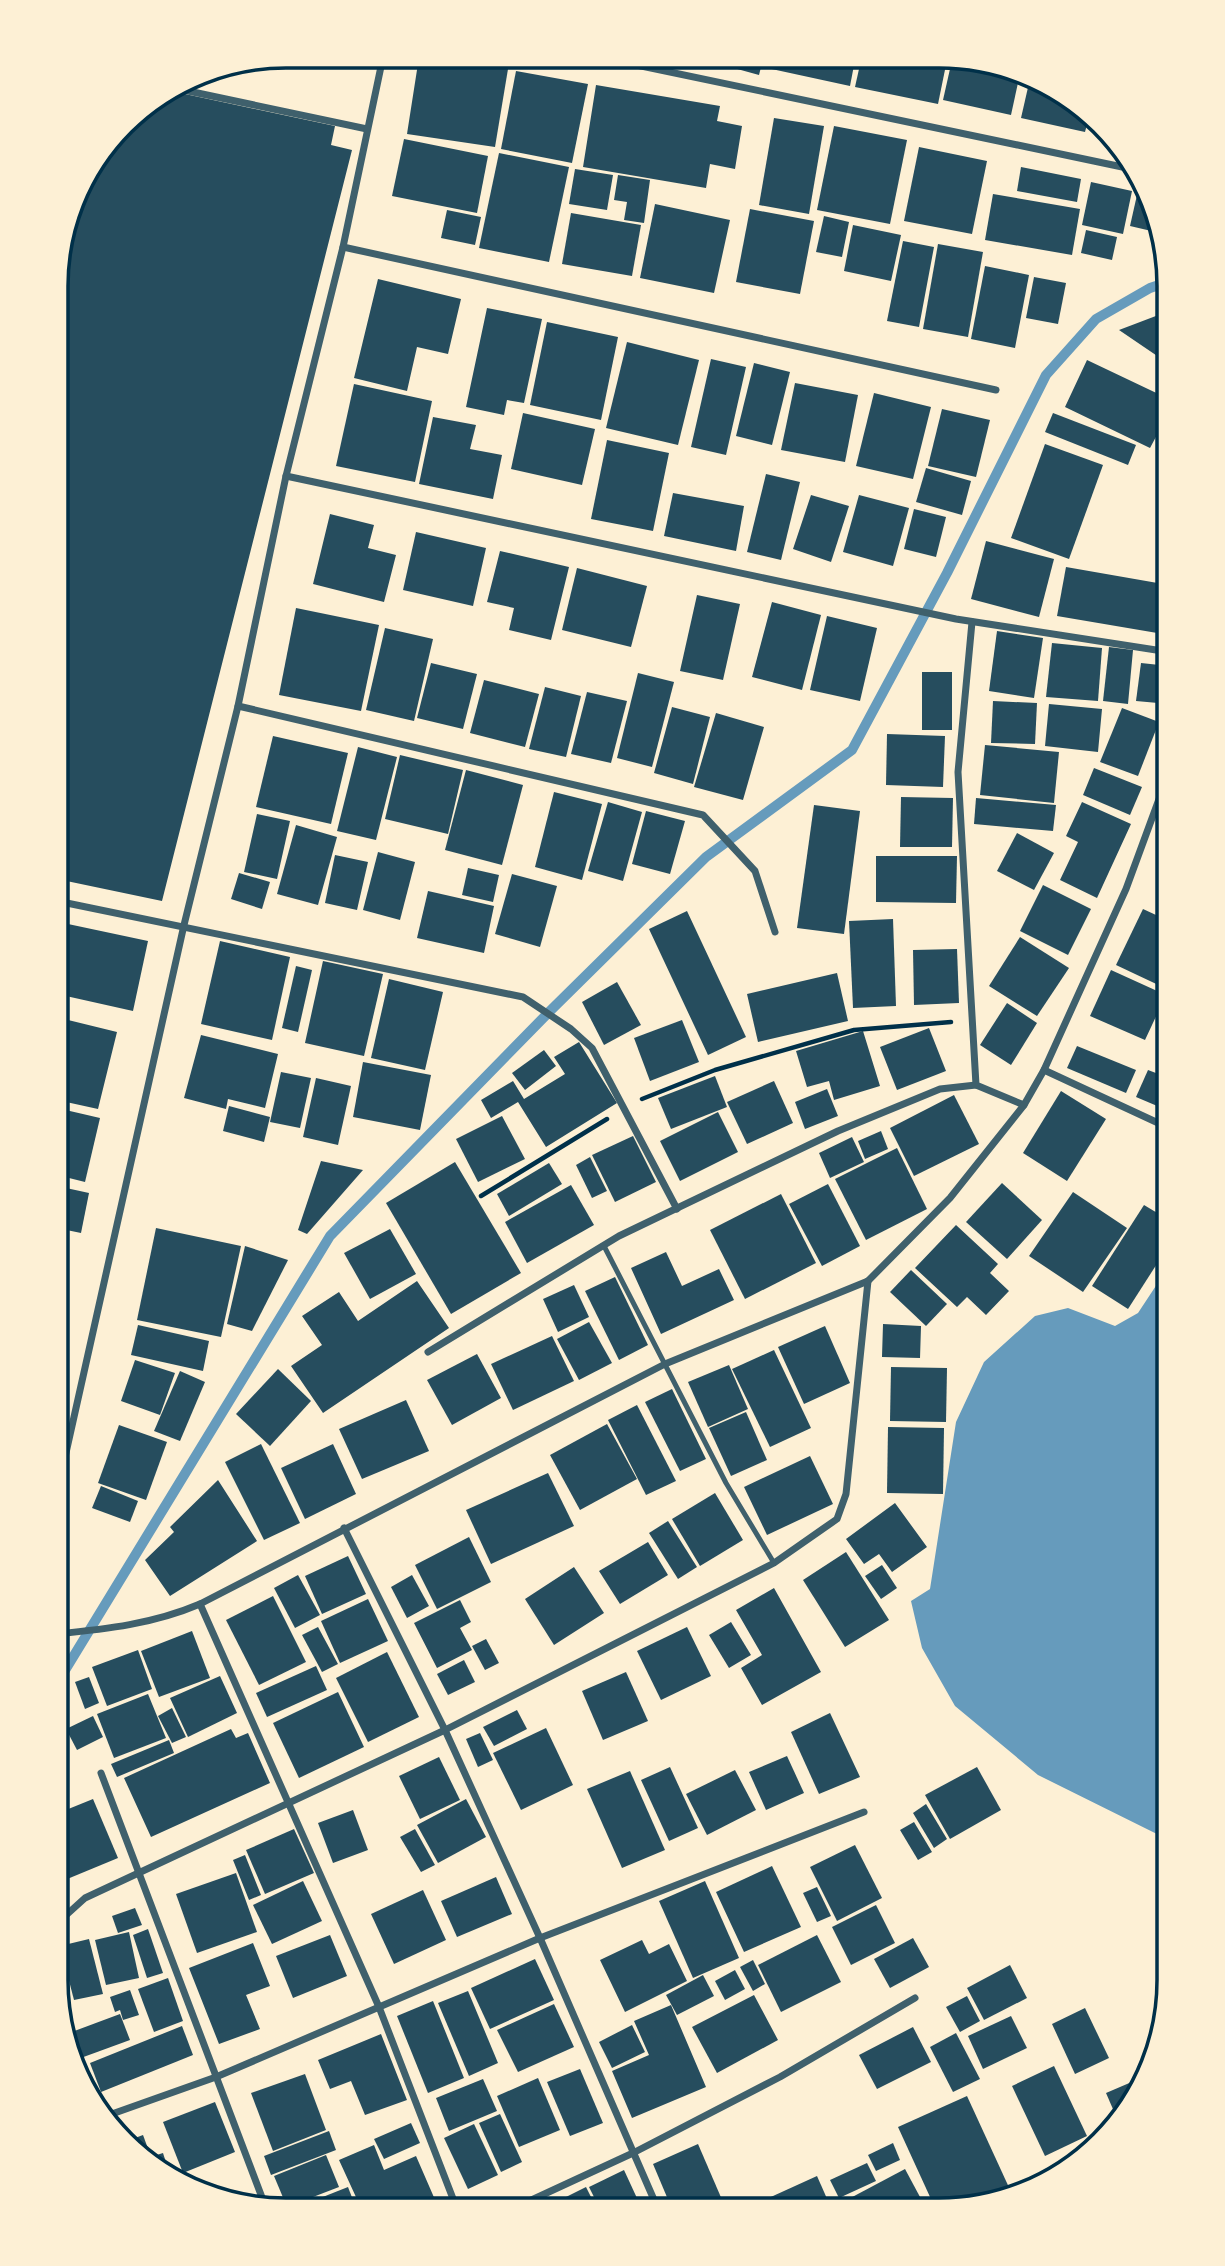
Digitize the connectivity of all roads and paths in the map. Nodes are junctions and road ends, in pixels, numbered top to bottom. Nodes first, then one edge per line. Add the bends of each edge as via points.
1 (653, 68) edge
2 (380, 69) edge
3 (189, 91) edge
4 (367, 129) junction
5 (1121, 167) edge
6 (343, 247) junction
7 (996, 390) dead end
8 (286, 476) junction
9 (972, 622) junction
10 (1157, 650) edge
11 (238, 706) junction
12 (1157, 805) edge
13 (68, 903) edge
14 (184, 925) junction
15 (775, 932) dead end
16 (972, 1021) junction
17 (1044, 1070) junction
18 (976, 1085) junction
19 (1024, 1105) junction
20 (624, 1108) junction
21 (1157, 1122) edge
22 (481, 1196) dead end
23 (677, 1209) junction
24 (604, 1246) junction
25 (867, 1281) junction
26 (428, 1352) dead end
27 (665, 1364) junction
28 (68, 1444) edge
29 (344, 1528) junction
30 (774, 1563) junction
31 (200, 1604) junction
32 (68, 1633) edge
33 (445, 1730) junction
34 (101, 1773) dead end
35 (290, 1802) junction
36 (864, 1812) dead end
37 (139, 1875) junction
38 (68, 1913) edge
39 (540, 1938) junction
40 (915, 1998) dead end
41 (379, 2007) junction
42 (216, 2077) junction
43 (114, 2113) edge
44 (633, 2153) junction
45 (262, 2196) edge
46 (453, 2198) edge
47 (536, 2198) edge
48 (653, 2198) edge

1 - 5 street
2 - 4 street
3 - 4 street
4 - 6 street
6 - 7 street
6 - 8 street
8 - 9 street
8 - 11 street
9 - 10 street
9 - 16 street via 958,772
11 - 14 street
11 - 15 street via 704,815 755,871
12 - 17 street via 1126,889
13 - 14 street
14 - 20 street via 523,997 592,1048
14 - 28 street
16 - 18 street
16 - 20 path via 854,1030 715,1070
17 - 19 street
17 - 21 street
18 - 19 street
18 - 23 street via 940,1090 838,1131
19 - 25 street via 950,1198
20 - 22 path
20 - 23 street
23 - 24 street
24 - 26 street
24 - 27 lane
25 - 27 street
25 - 30 street via 846,1494 837,1520
27 - 29 street
27 - 30 lane via 726,1483
29 - 31 street
29 - 33 street
30 - 33 street
31 - 32 street via 167,1618
31 - 35 street
33 - 35 street
33 - 39 street
34 - 37 street
35 - 37 street
35 - 41 street
36 - 39 street
37 - 38 street via 85,1898
37 - 42 street
39 - 41 street
39 - 44 street
40 - 44 street via 780,2077
41 - 42 street
41 - 46 street
42 - 43 street
42 - 45 street
44 - 47 street
44 - 48 street

